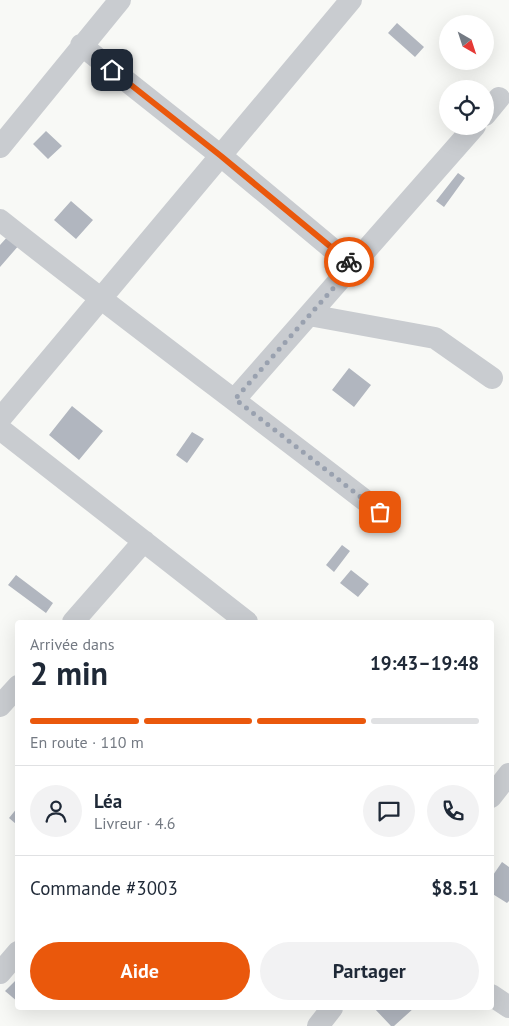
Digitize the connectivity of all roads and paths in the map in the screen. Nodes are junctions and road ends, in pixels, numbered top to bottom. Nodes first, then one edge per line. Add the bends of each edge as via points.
1 (120, 0) edge
2 (351, 0) edge
3 (81, 45) junction
4 (467, 135) edge
5 (0, 147) edge
6 (221, 156) junction
7 (0, 220) edge
8 (353, 266) junction
9 (100, 299) junction
10 (309, 315) junction
11 (492, 378) dead end
12 (235, 399) junction
13 (0, 418) edge
14 (0, 429) edge
15 (380, 512) dead end
16 (144, 541) junction
17 (75, 620) edge
18 (244, 620) edge
19 (15, 689) edge
20 (0, 706) edge
21 (509, 774) edge
22 (494, 793) edge
23 (15, 956) edge
24 (0, 973) edge
25 (494, 997) edge
26 (509, 1008) edge
27 (330, 1010) edge
28 (318, 1026) edge

1 - 3 street
2 - 6 street
3 - 5 street
3 - 6 street
4 - 8 street
6 - 8 street
6 - 9 street
7 - 9 street
8 - 10 street
9 - 12 street
9 - 13 street
10 - 11 street via 435,338
10 - 12 street
12 - 15 street
14 - 16 street
16 - 17 street
16 - 18 street
19 - 20 street
21 - 22 street
23 - 24 street
25 - 26 street
27 - 28 street

